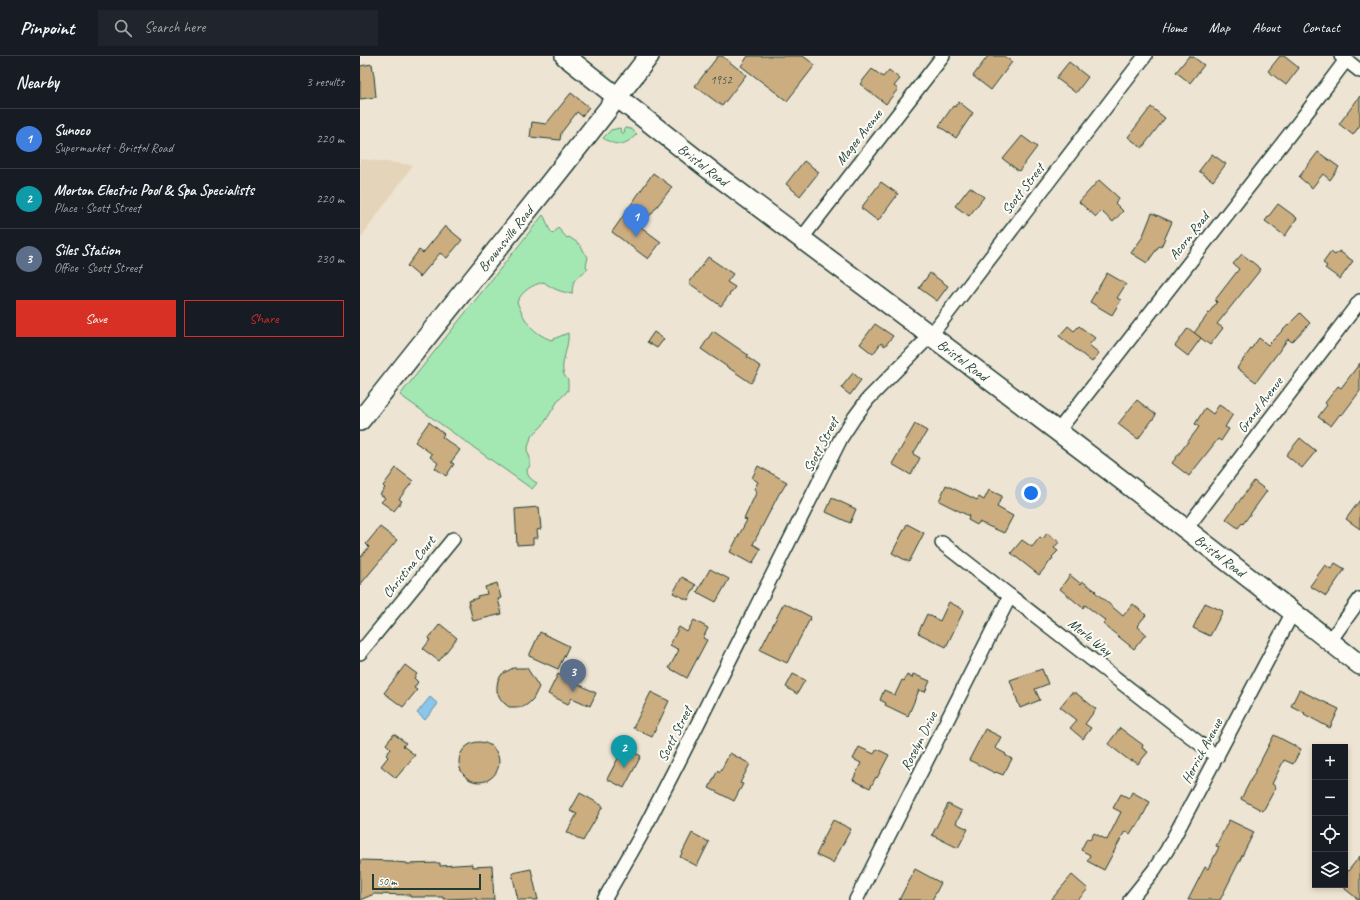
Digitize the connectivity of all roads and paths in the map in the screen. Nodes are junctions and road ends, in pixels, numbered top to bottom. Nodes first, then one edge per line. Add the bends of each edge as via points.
1 (565, 56) edge
2 (649, 56) edge
3 (943, 56) edge
4 (1146, 56) edge
5 (1343, 58) edge
6 (1360, 70) edge
7 (618, 97) junction
8 (802, 238) junction
9 (1360, 301) edge
10 (931, 335) junction
11 (360, 421) edge
12 (1058, 431) junction
13 (1186, 529) junction
14 (453, 538) dead end
15 (942, 543) dead end
16 (1010, 596) junction
17 (1360, 599) edge
18 (1293, 612) junction
19 (1330, 641) junction
20 (360, 654) edge
21 (1360, 665) edge
22 (1217, 757) junction
23 (604, 900) edge
24 (856, 900) edge
25 (1130, 900) edge

1 - 7 main road, Bristol Road
2 - 7 main road, Brownsville Road
3 - 8 street, Magee Avenue
4 - 10 street, Scott Street
5 - 6 street
5 - 12 street, Acorn Road via 1310,108
7 - 8 main road, Bristol Road
7 - 11 main road, Brownsville Road
8 - 10 main road, Bristol Road
9 - 13 street, Grand Avenue
10 - 12 main road, Bristol Road
10 - 23 street, Scott Street via 868,399 841,438 678,763
12 - 13 main road, Bristol Road
13 - 18 main road, Bristol Road
14 - 20 street, Christina Court
15 - 16 street, Merle Way
16 - 22 street, Merle Way
16 - 24 street, Roselyn Drive
17 - 19 street
18 - 19 main road, Bristol Road
18 - 22 street, Herrick Avenue
19 - 21 main road, Bristol Road
22 - 25 street, Herrick Avenue via 1167,850

